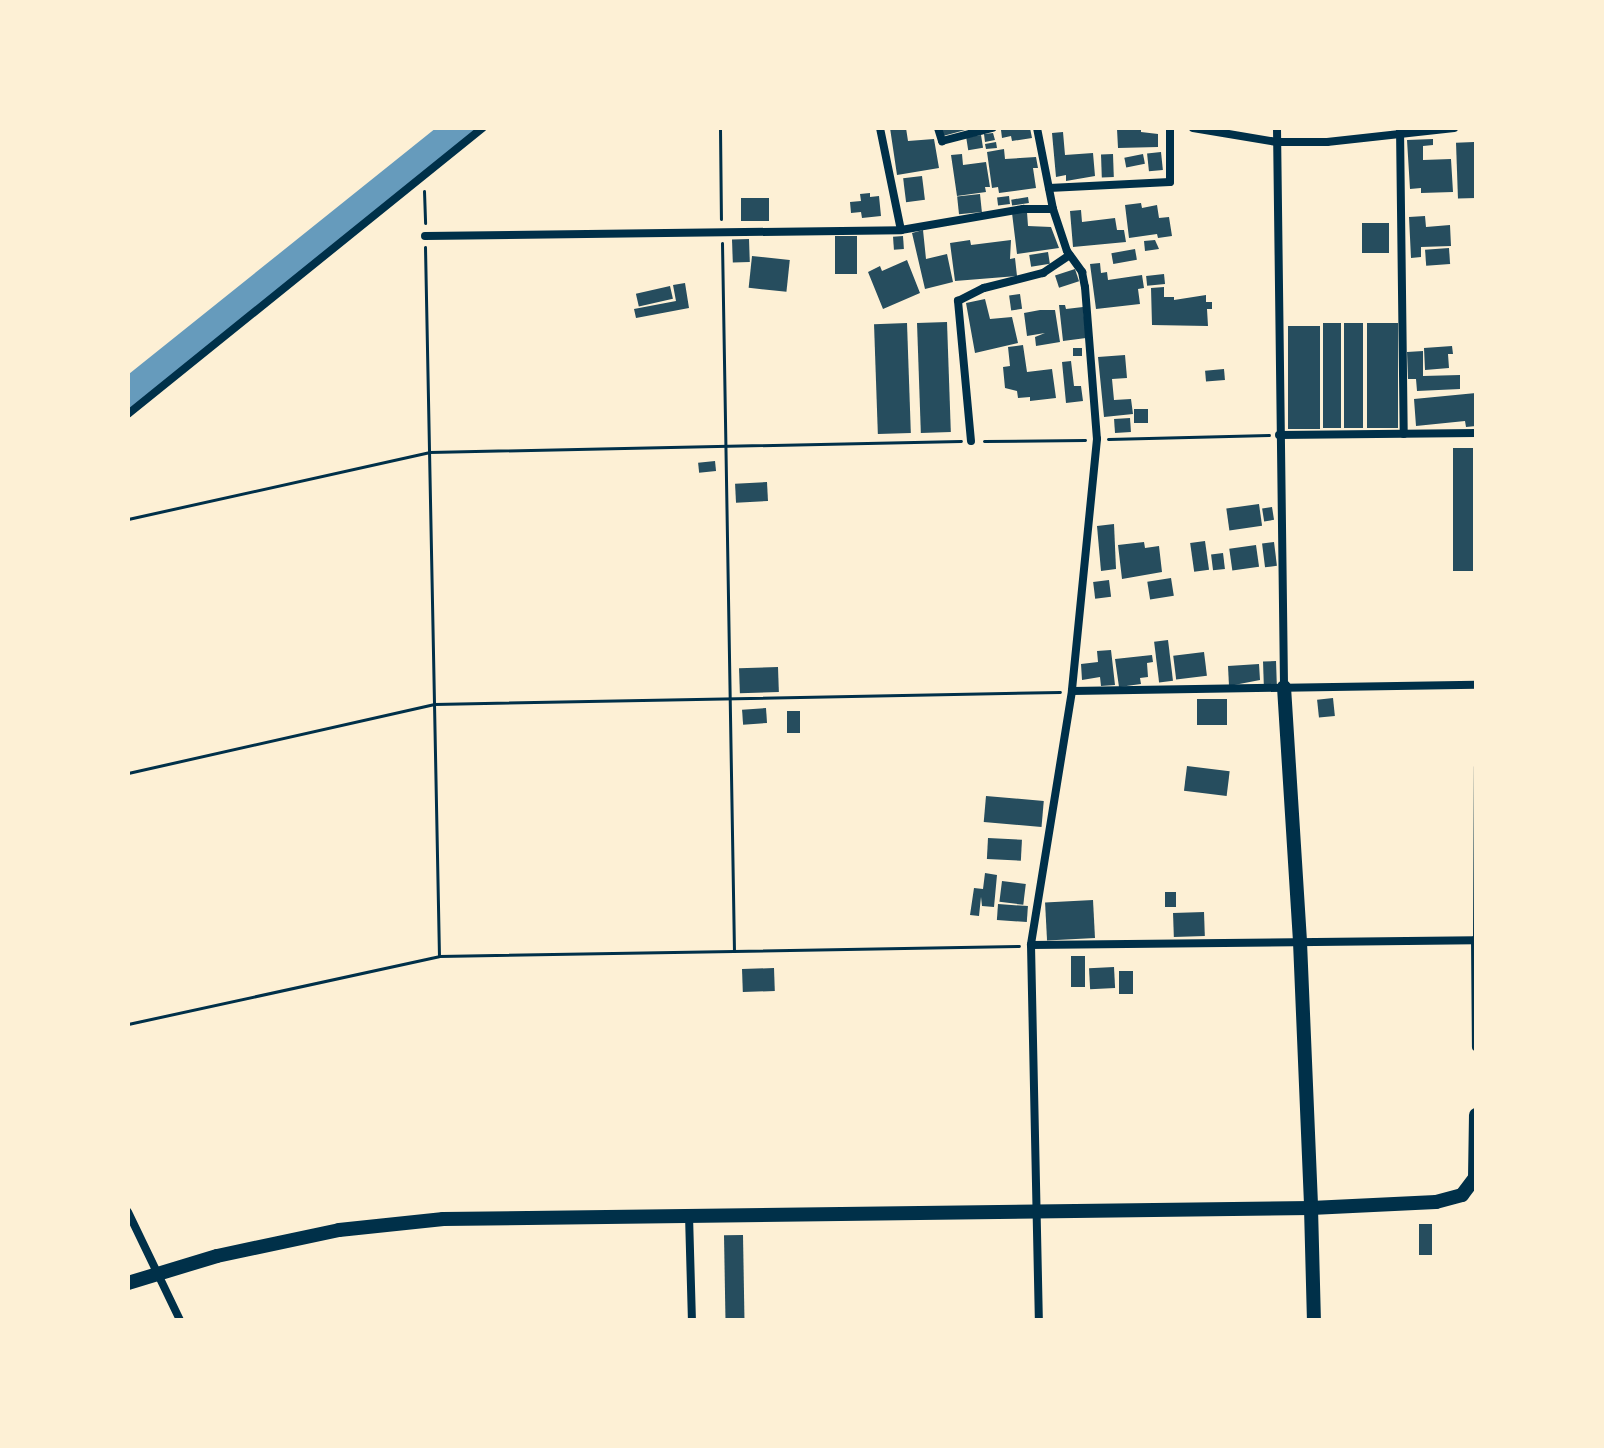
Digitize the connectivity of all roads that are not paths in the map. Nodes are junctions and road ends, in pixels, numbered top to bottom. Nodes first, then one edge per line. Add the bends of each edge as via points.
1 (483, 128) edge
2 (880, 128) edge
3 (938, 128) edge
4 (992, 128) edge
5 (1037, 128) edge
6 (1170, 128) edge
7 (1193, 128) edge
8 (1277, 128) edge
9 (1454, 128) edge
10 (1400, 131) edge
11 (1277, 142) junction
12 (1049, 188) junction
13 (1053, 209) junction
14 (901, 230) junction
15 (425, 236) road end
16 (1070, 255) junction
17 (128, 414) edge
18 (1476, 433) edge
19 (1404, 434) junction
20 (1279, 435) junction
21 (971, 441) road end
22 (1476, 685) edge
23 (1284, 687) junction
24 (1072, 691) junction
25 (1476, 766) edge
26 (1475, 802) edge
27 (1475, 940) edge
28 (1300, 942) junction
29 (1031, 945) junction
30 (1476, 1047) edge
31 (1476, 1115) edge
32 (1311, 1208) junction
33 (1037, 1210) junction
34 (128, 1212) edge
35 (689, 1215) junction
36 (157, 1272) junction
37 (128, 1283) edge
38 (180, 1320) edge
39 (692, 1320) edge
40 (1039, 1320) edge
41 (1314, 1320) edge

1 - 17 street
2 - 14 street
3 - 4 street via 942,141
5 - 12 street
6 - 12 street via 1170,182
7 - 11 street
8 - 11 street
9 - 10 street
10 - 11 street via 1327,142
10 - 19 street
11 - 20 street
12 - 13 street
13 - 14 street via 1023,209
13 - 16 street
14 - 15 street
16 - 21 street via 1043,273 984,288 958,301
16 - 24 street via 1082,272 1089,307 1097,439
18 - 19 street
19 - 20 street
20 - 23 street
22 - 23 street
23 - 24 street
23 - 28 street
24 - 29 street
25 - 26 lane
26 - 27 lane
27 - 28 street
27 - 30 street
28 - 29 street
28 - 32 street
29 - 33 street
31 - 32 street via 1475,1178 1462,1195 1436,1202
32 - 33 street
32 - 41 street
33 - 35 street
33 - 40 street
34 - 36 street
35 - 36 street via 443,1219 384,1225 339,1230
35 - 39 street
36 - 37 street
36 - 38 street

